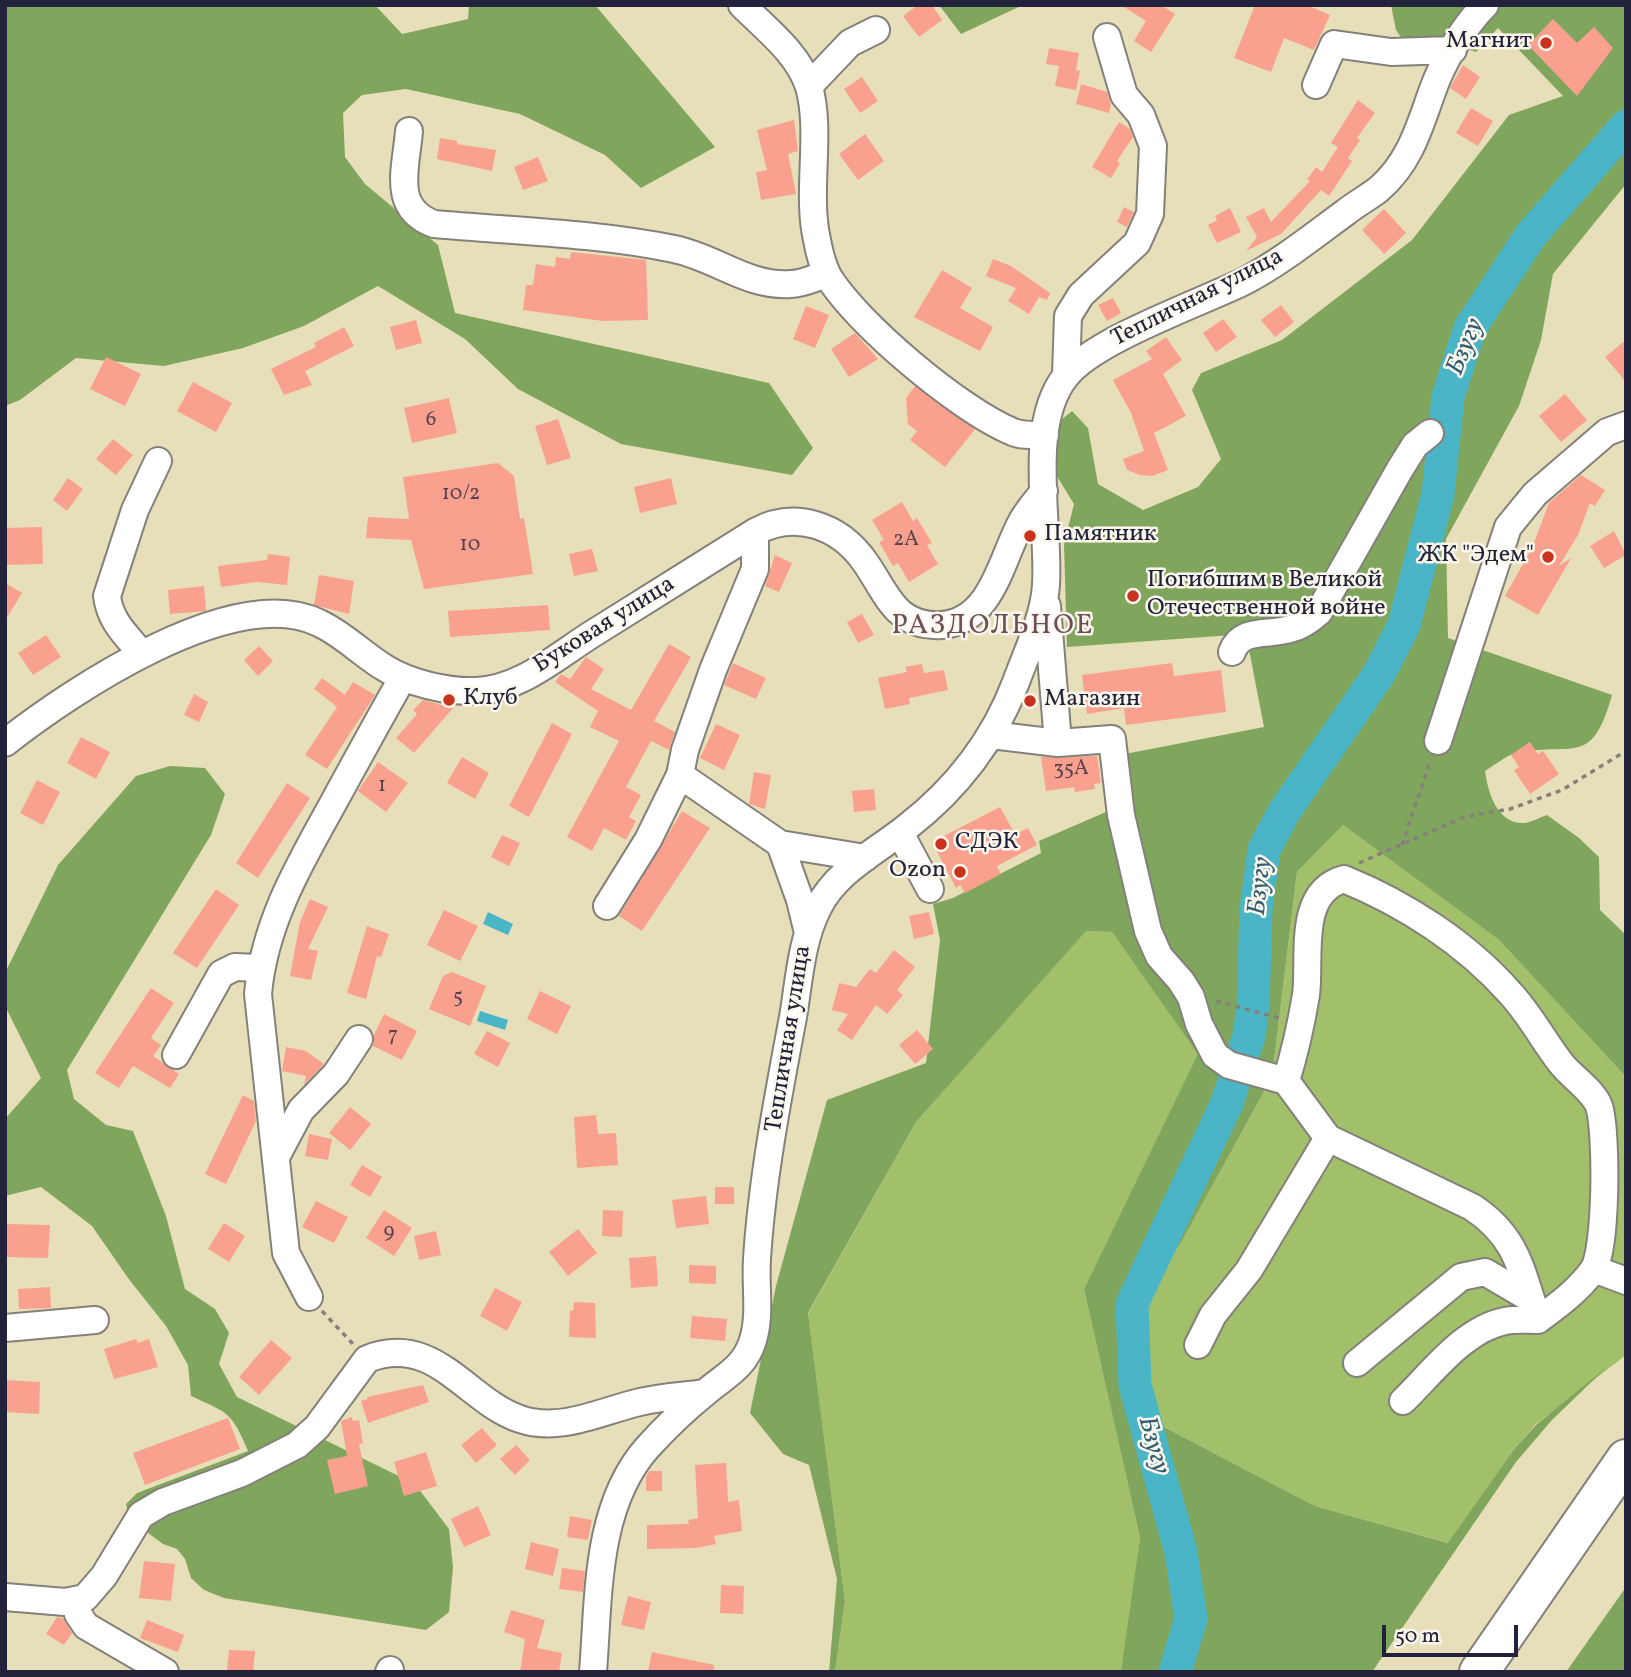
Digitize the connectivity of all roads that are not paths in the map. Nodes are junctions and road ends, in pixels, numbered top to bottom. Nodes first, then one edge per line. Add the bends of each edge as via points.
1 (742, 5) edge
2 (1485, 5) edge
3 (876, 30) dead end
4 (1107, 37) dead end
5 (1453, 50) junction
6 (1316, 85) dead end
7 (809, 86) junction
8 (409, 131) dead end
9 (827, 274) junction
10 (1066, 375) junction
11 (1626, 425) edge
12 (1430, 433) dead end
13 (1045, 435) junction
14 (158, 461) dead end
15 (1044, 491) junction
16 (755, 532) junction
17 (1046, 590) junction
18 (1231, 652) dead end
19 (142, 654) junction
20 (403, 677) junction
21 (991, 735) junction
22 (1438, 741) road end
23 (5, 743) edge
24 (1058, 743) junction
25 (680, 775) junction
26 (900, 833) junction
27 (780, 844) junction
28 (865, 858) junction
29 (930, 889) dead end
30 (607, 906) dead end
31 (808, 933) junction
32 (260, 968) junction
33 (359, 1039) dead end
34 (176, 1055) dead end
35 (1286, 1081) junction
36 (1328, 1138) junction
37 (276, 1157) junction
38 (1594, 1269) junction
39 (1626, 1281) edge
40 (309, 1297) road end
41 (1534, 1309) junction
42 (95, 1320) dead end
43 (5, 1328) edge
44 (1198, 1345) dead end
45 (1357, 1363) dead end
46 (704, 1393) junction
47 (1404, 1401) dead end
48 (1626, 1459) edge
49 (5, 1597) edge
50 (75, 1601) junction
51 (165, 1672) edge
52 (593, 1672) edge
53 (1479, 1672) edge

1 - 7 street via 788,52
2 - 5 street, Тепличная улица
3 - 7 street via 850,43
4 - 10 street via 1125,96 1141,116 1153,146 1150,214 1137,243 1081,295 1068,316
5 - 6 street via 1391,52 1334,44
5 - 10 street, Тепличная улица via 1433,88 1420,132 1401,165 1379,189 1250,278 1091,353
7 - 9 street via 811,183
8 - 9 street via 408,207 434,224 677,249 768,284 793,284
9 - 13 street via 866,321 967,408 1016,434
10 - 13 street, Тепличная улица via 1049,407
11 - 22 street via 1607,432 1519,511 1508,527
12 - 18 street via 1415,445 1400,468 1319,612 1305,624 1287,630 1242,637
13 - 15 street, Тепличная улица
14 - 19 street via 135,510 107,596 117,626
15 - 16 street, Буковая улица via 1022,520 989,594 962,619 943,625 920,623 889,604 865,562 827,529 789,520 771,522
15 - 17 street, Тепличная улица
16 - 20 street, Буковая улица via 515,681 476,691 452,690
16 - 25 street via 755,569 713,670
17 - 21 street, Тепличная улица via 1013,689
17 - 24 street
19 - 20 street, Буковая улица via 226,621 260,612 285,612 322,624
19 - 23 street, Буковая улица via 89,684
20 - 32 street via 301,861 275,916
21 - 24 street
21 - 26 street, Тепличная улица via 968,770
24 - 35 street via 1112,739 1121,815 1148,931 1159,956 1191,997 1215,1055 1229,1065
25 - 27 street
25 - 30 street via 648,840
26 - 28 street, Тепличная улица
26 - 29 street
27 - 28 street
27 - 31 street
28 - 31 street, Тепличная улица via 829,891
31 - 46 street, Тепличная улица via 757,1260 757,1322 742,1363
32 - 34 street via 235,967 221,974
32 - 37 street via 258,994
33 - 37 street via 336,1074 301,1110
35 - 36 street
35 - 38 street via 1302,1023 1310,919 1328,887 1344,879 1392,899 1444,934 1510,993 1562,1065 1598,1104 1604,1145 1602,1237
36 - 41 street via 1492,1219 1518,1258
36 - 44 street
37 - 40 street via 286,1253
38 - 39 street
38 - 41 street via 1562,1302
41 - 45 street via 1485,1272 1461,1277
41 - 47 street via 1467,1339
42 - 43 street
46 - 50 street via 642,1401 554,1424 538,1423 501,1410 454,1374 418,1356 380,1354 367,1359 317,1427 297,1445 141,1515 94,1590
46 - 52 street, Тепличная улица via 646,1449 617,1499 602,1564
48 - 53 highway
49 - 50 street
50 - 51 street via 86,1626

